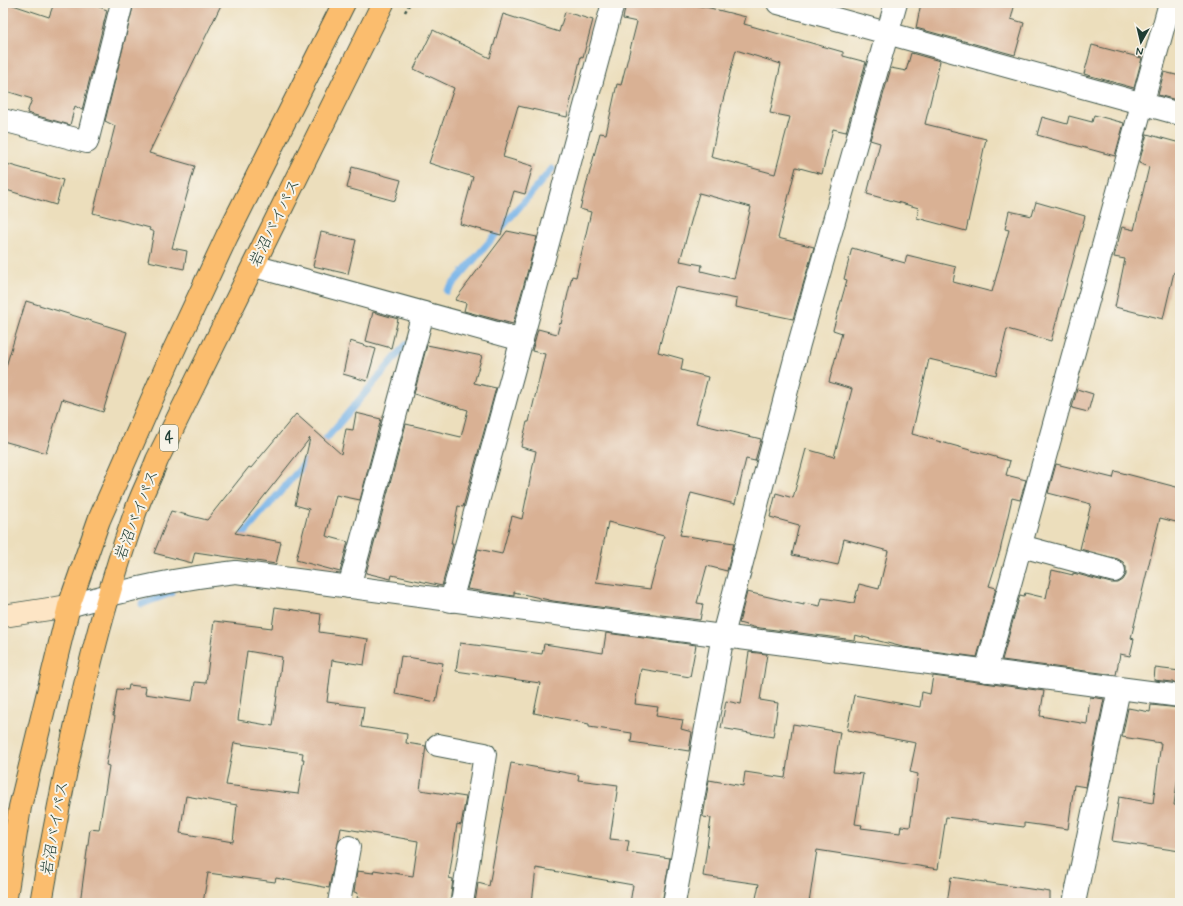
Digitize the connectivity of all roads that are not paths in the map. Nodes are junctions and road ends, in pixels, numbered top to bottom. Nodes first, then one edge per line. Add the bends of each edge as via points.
1 (122, 3) edge
2 (344, 3) edge
3 (383, 3) edge
4 (613, 3) edge
5 (778, 3) edge
6 (896, 3) edge
7 (1170, 3) edge
8 (887, 35) junction
9 (1144, 104) junction
10 (1180, 114) edge
11 (3, 120) edge
12 (254, 266) junction
13 (423, 313) junction
14 (522, 340) junction
15 (1021, 546) junction
16 (1114, 571) dead end
17 (349, 587) junction
18 (108, 594) junction
19 (451, 600) junction
20 (69, 606) junction
21 (3, 616) edge
22 (723, 635) junction
23 (986, 671) junction
24 (1119, 689) junction
25 (1180, 696) edge
26 (438, 745) dead end
27 (349, 847) dead end
28 (5, 903) edge
29 (41, 903) edge
30 (339, 903) edge
31 (462, 903) edge
32 (674, 903) edge
33 (1074, 903) edge

1 - 11 street via 86,142
2 - 20 highway, 岩沼バイパス / 4 via 227,236 171,356 99,520
3 - 12 highway, 岩沼バイパス / 4
4 - 14 street
5 - 8 street
6 - 8 street
7 - 9 street
8 - 9 street
8 - 22 street via 799,344
9 - 10 street
9 - 15 street
12 - 13 street
12 - 18 highway, 岩沼バイパス / 4 via 157,460 134,515
13 - 14 street
13 - 17 street
14 - 19 street
15 - 16 street
15 - 23 street
17 - 18 street via 236,572 171,581
17 - 19 street
18 - 20 street
18 - 29 highway, 岩沼バイパス / 4 via 61,791
19 - 22 street
20 - 21 street
20 - 28 highway, 岩沼バイパス / 4 via 20,807
22 - 23 street
22 - 32 street
23 - 24 street
24 - 25 street
24 - 33 street
26 - 31 street via 485,754
27 - 30 street

